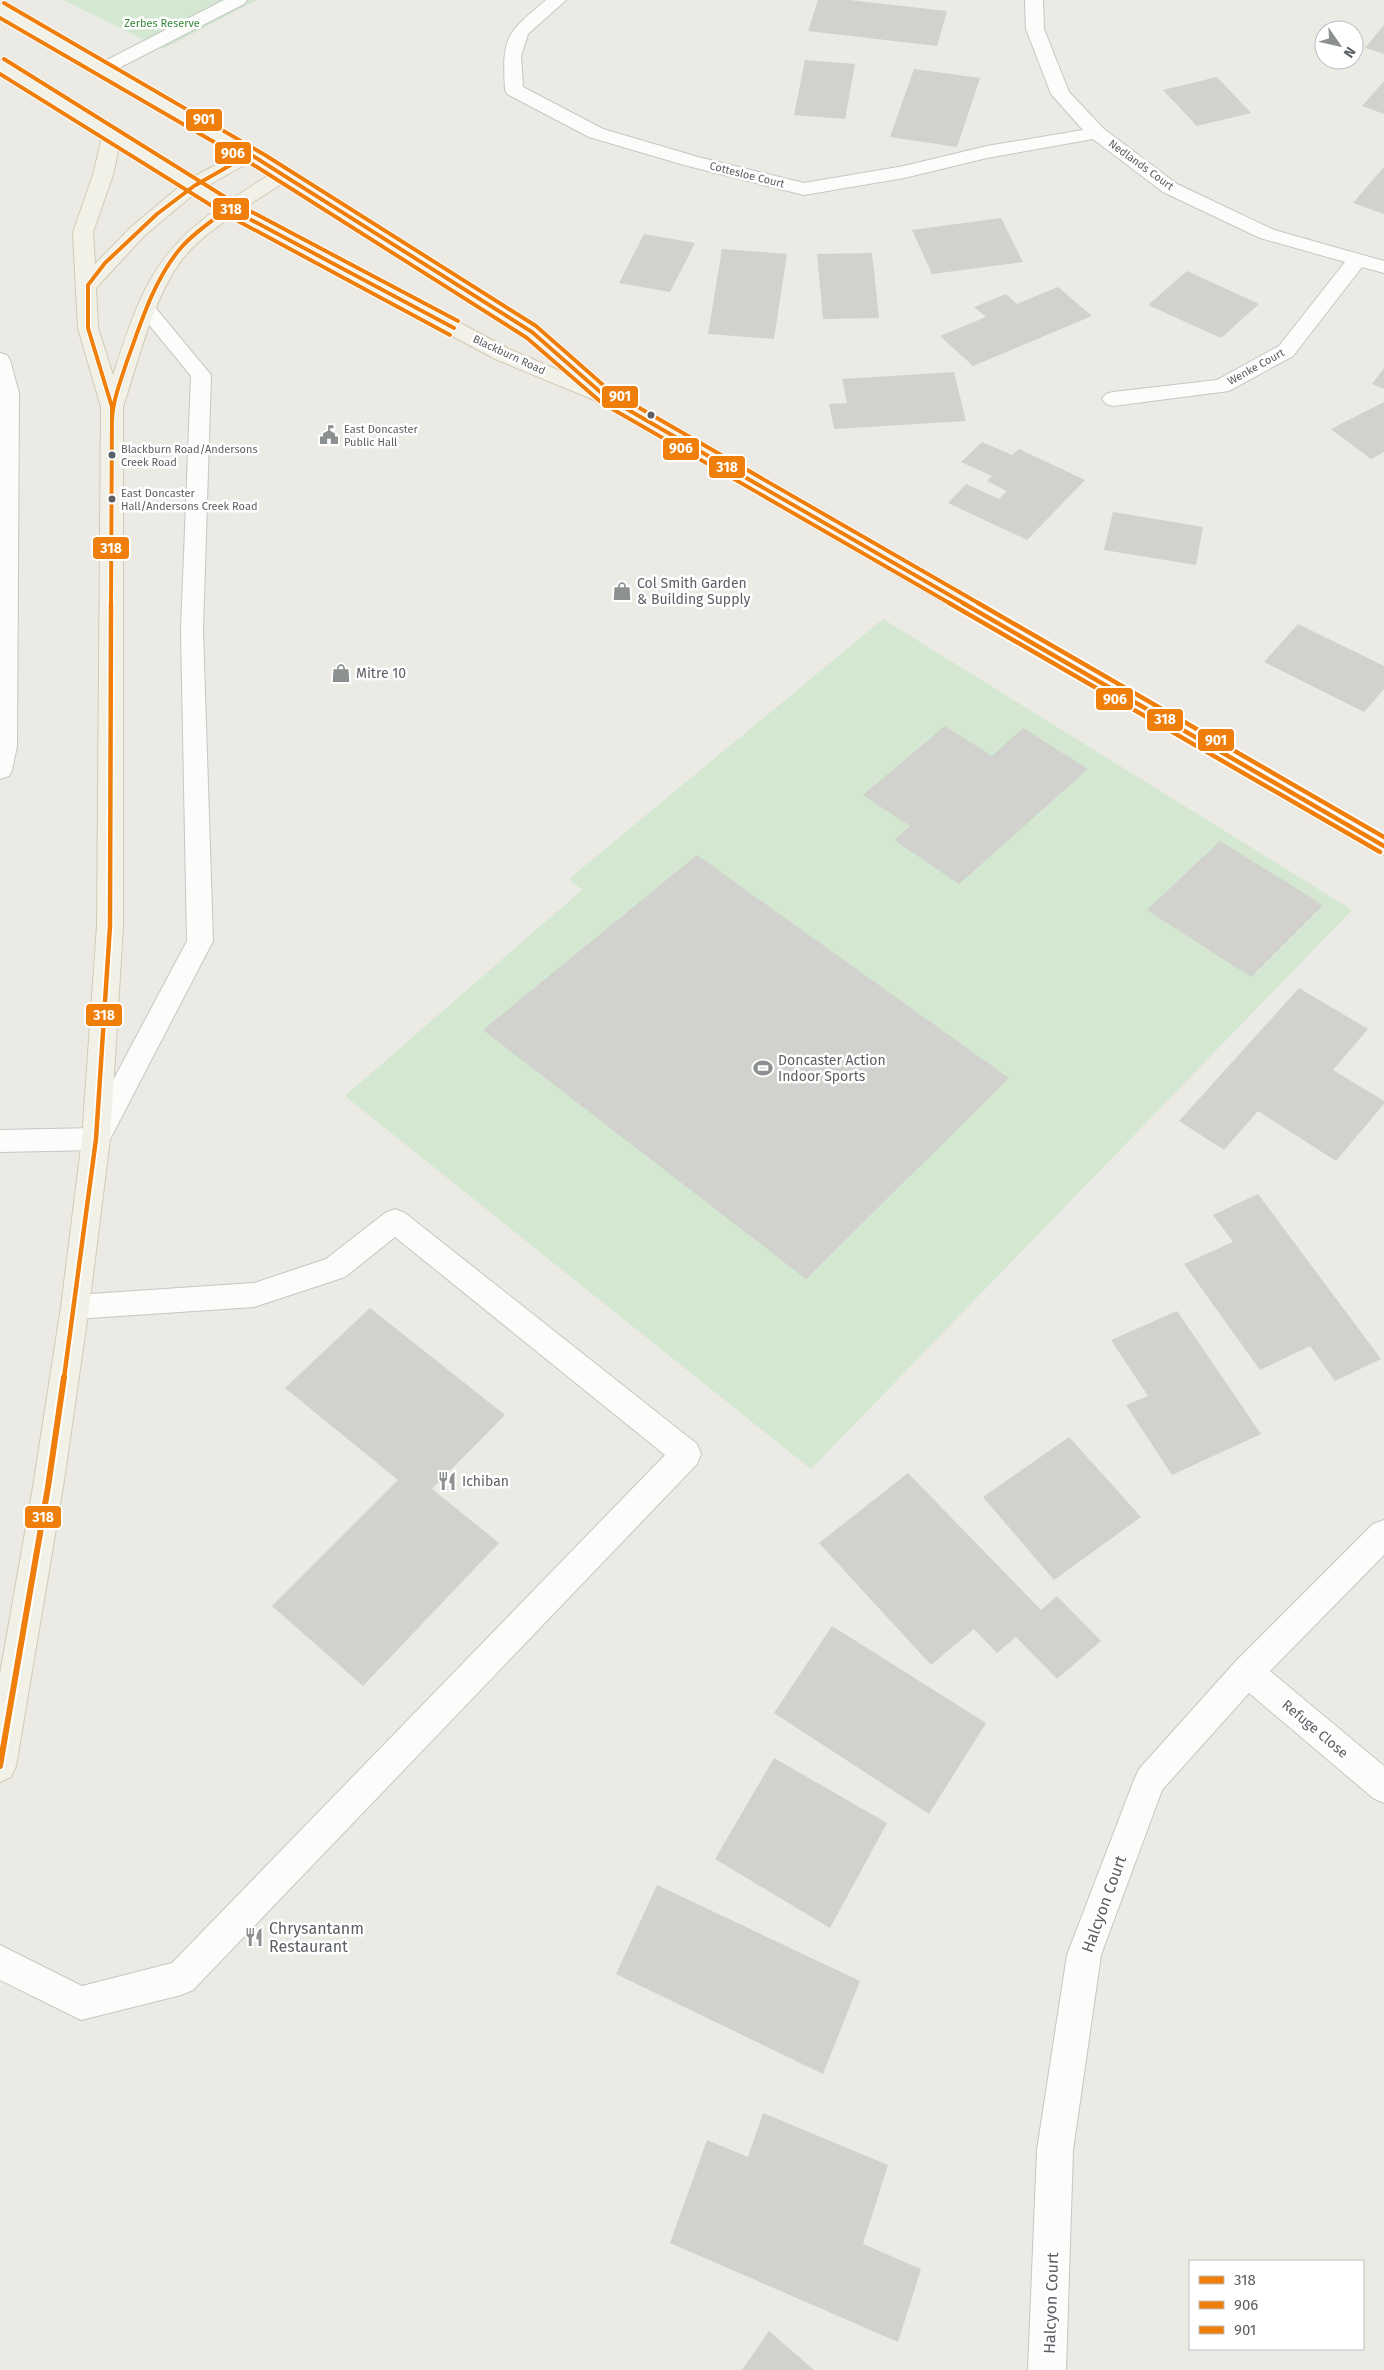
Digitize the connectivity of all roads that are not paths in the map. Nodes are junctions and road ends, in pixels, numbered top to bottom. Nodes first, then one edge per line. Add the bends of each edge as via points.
1 (238, 0) edge
2 (557, 0) edge
3 (1034, 0) edge
4 (0, 10) edge
5 (0, 65) edge
6 (103, 69) junction
7 (1097, 133) junction
8 (112, 136) junction
9 (250, 154) junction
10 (284, 175) junction
11 (194, 186) junction
12 (229, 208) junction
13 (1356, 261) junction
14 (1384, 267) edge
15 (88, 286) junction
16 (147, 310) junction
17 (0, 360) edge
18 (606, 397) junction
19 (1113, 399) dead end
20 (112, 407) junction
21 (0, 770) edge
22 (1384, 846) edge
23 (96, 1139) junction
24 (0, 1141) edge
25 (75, 1307) junction
26 (1384, 1534) edge
27 (1247, 1672) junction
28 (0, 1766) edge
29 (1384, 1787) edge
30 (0, 1962) edge
31 (1047, 2370) edge

1 - 6 street
2 - 7 street, Cottesloe Court via 520,32 512,56 514,90 596,133 700,164 804,189
3 - 7 street, Nedlands Court via 1035,29 1060,94
4 - 6 main road, Blackburn Road
5 - 8 main road, Blackburn Road
6 - 9 main road, Blackburn Road
7 - 13 street, Nedlands Court via 1170,188 1267,234
8 - 11 main road, Blackburn Road
8 - 15 main road via 103,175 83,232
9 - 10 main road, Blackburn Road
9 - 11 main road
10 - 12 main road
10 - 18 main road, Blackburn Road via 532,332
11 - 12 main road, Blackburn Road
11 - 15 main road via 157,214 106,263
12 - 16 main road via 176,254
12 - 18 main road, Blackburn Road via 502,354
13 - 14 street, Nedlands Court
13 - 19 street, Wenke Court via 1286,351 1222,386
15 - 20 main road via 88,328
16 - 20 main road
16 - 23 street via 201,375 192,630 200,941
17 - 21 street via 9,393 5,746
18 - 22 main road, Blackburn Road
20 - 23 main road via 110,926
23 - 24 street
23 - 25 main road
25 - 28 main road
25 - 30 street via 254,1294 335,1268 395,1221 686,1454 181,1978 82,2003
26 - 27 street, Halcyon Court
27 - 29 street, Refuge Close
27 - 31 street, Halcyon Court via 1150,1780 1084,1955 1055,2150

